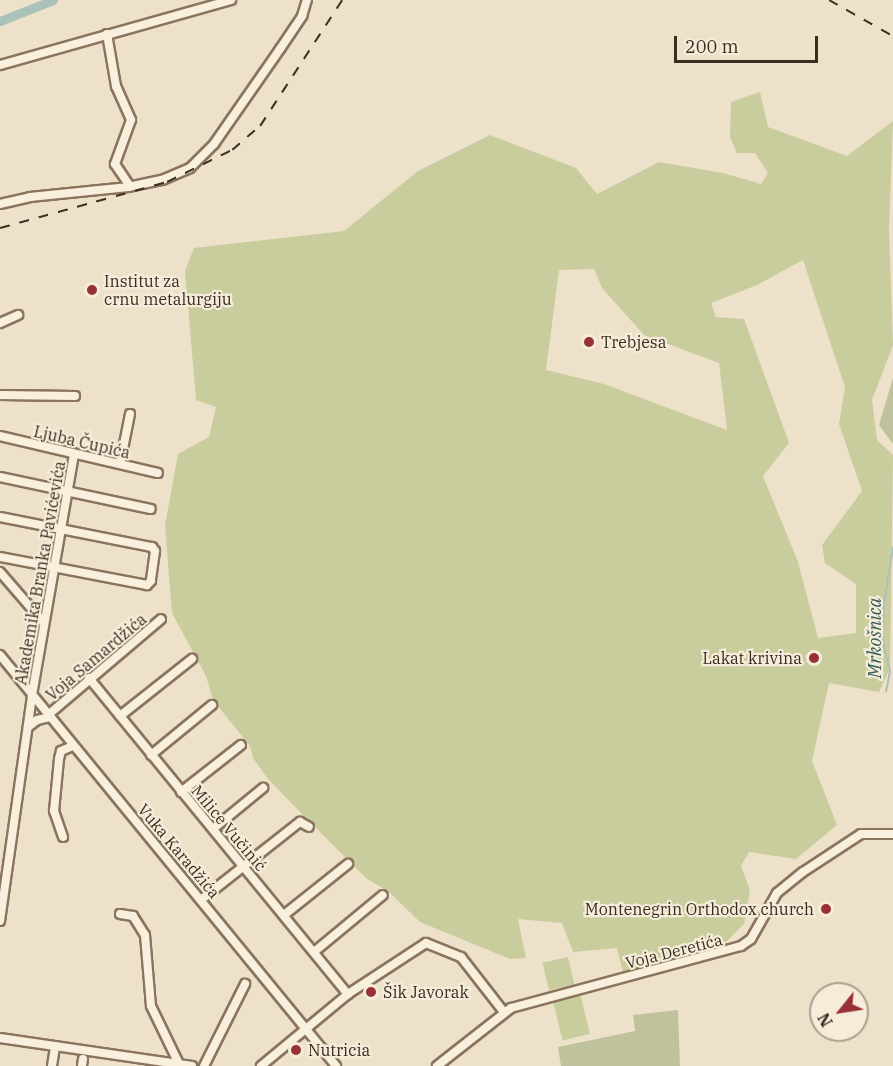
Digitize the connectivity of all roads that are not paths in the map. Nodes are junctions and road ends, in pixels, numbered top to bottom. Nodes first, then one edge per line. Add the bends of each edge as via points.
1 (231, 0) edge
2 (307, 0) edge
3 (108, 34) junction
4 (0, 65) edge
5 (130, 186) junction
6 (0, 204) edge
7 (18, 315) dead end
8 (0, 323) edge
9 (0, 395) edge
10 (75, 396) dead end
11 (130, 414) dead end
12 (0, 436) edge
13 (74, 454) junction
14 (120, 464) junction
15 (158, 472) dead end
16 (0, 477) edge
17 (68, 492) junction
18 (151, 509) dead end
19 (0, 517) edge
20 (59, 529) junction
21 (0, 557) edge
22 (53, 565) junction
23 (0, 572) edge
24 (161, 619) dead end
25 (44, 622) junction
26 (0, 655) edge
27 (192, 659) dead end
28 (89, 678) junction
29 (32, 695) junction
30 (212, 705) dead end
31 (49, 716) junction
32 (120, 716) junction
33 (27, 728) junction
34 (241, 745) dead end
35 (73, 746) junction
36 (151, 755) junction
37 (263, 788) dead end
38 (181, 792) junction
39 (309, 827) dead end
40 (213, 829) junction
41 (893, 834) edge
42 (63, 837) dead end
43 (348, 864) dead end
44 (243, 866) junction
45 (3, 879) edge
46 (383, 895) dead end
47 (202, 899) junction
48 (120, 914) dead end
49 (284, 915) junction
50 (0, 921) edge
51 (314, 952) junction
52 (245, 984) dead end
53 (348, 994) junction
54 (503, 1011) junction
55 (307, 1029) junction
56 (0, 1038) edge
57 (55, 1046) junction
58 (181, 1065) edge
59 (52, 1066) edge
60 (192, 1066) edge
61 (204, 1066) edge
62 (261, 1066) edge
63 (336, 1066) edge
64 (437, 1066) edge

1 - 3 street
2 - 5 street via 302,16 214,144 182,173
3 - 4 street
3 - 5 street via 116,86 131,120 116,164
5 - 6 street
7 - 8 street
9 - 10 street
11 - 14 street
12 - 13 street, Ljuba Čupića
13 - 14 street, Ljuba Čupića
13 - 17 street, Akademika Branka Pavićevića
14 - 15 street, Ljuba Čupića
16 - 17 street
17 - 18 street
17 - 20 street, Akademika Branka Pavićevića
19 - 20 street
20 - 22 street, Akademika Branka Pavićevića
20 - 22 street via 152,547 155,557 147,585
21 - 22 street
22 - 25 street, Akademika Branka Pavićevića
23 - 25 street
24 - 28 street, Voja Samardžića
25 - 29 street, Akademika Branka Pavićevića
26 - 29 street, Vuka Karadžića
27 - 32 street
28 - 31 street, Voja Samardžića
28 - 32 street, Milice Vučinić
29 - 31 street, Vuka Karadžića
29 - 33 street, Akademika Branka Pavićevića
30 - 36 street
31 - 33 street, Voja Samardžića
31 - 35 street, Vuka Karadžića
32 - 36 street, Milice Vučinić
33 - 45 street, Akademika Branka Pavićevića
34 - 38 street
35 - 42 street via 62,751 59,759 54,811
35 - 47 street, Vuka Karadžića
36 - 38 street, Milice Vučinić
37 - 40 street
38 - 40 street, Milice Vučinić
39 - 44 street via 300,822
40 - 44 street, Milice Vučinić
41 - 54 street, Voja Deretića via 861,834 819,860 777,893 751,939 727,953
43 - 49 street
44 - 47 street
44 - 49 street, Milice Vučinić
45 - 50 street, Akademika Branka Pavićevića
46 - 51 street
47 - 55 street, Vuka Karadžića
48 - 58 street via 133,916 145,935 151,1006
49 - 51 street, Milice Vučinić
51 - 53 street, Milice Vučinić
52 - 61 street
53 - 54 street via 394,961 430,944 461,957
53 - 55 street
54 - 64 street, Voja Deretića
55 - 62 street
55 - 63 street, Vuka Karadžića
56 - 57 street
57 - 58 street
57 - 59 street
58 - 60 street

